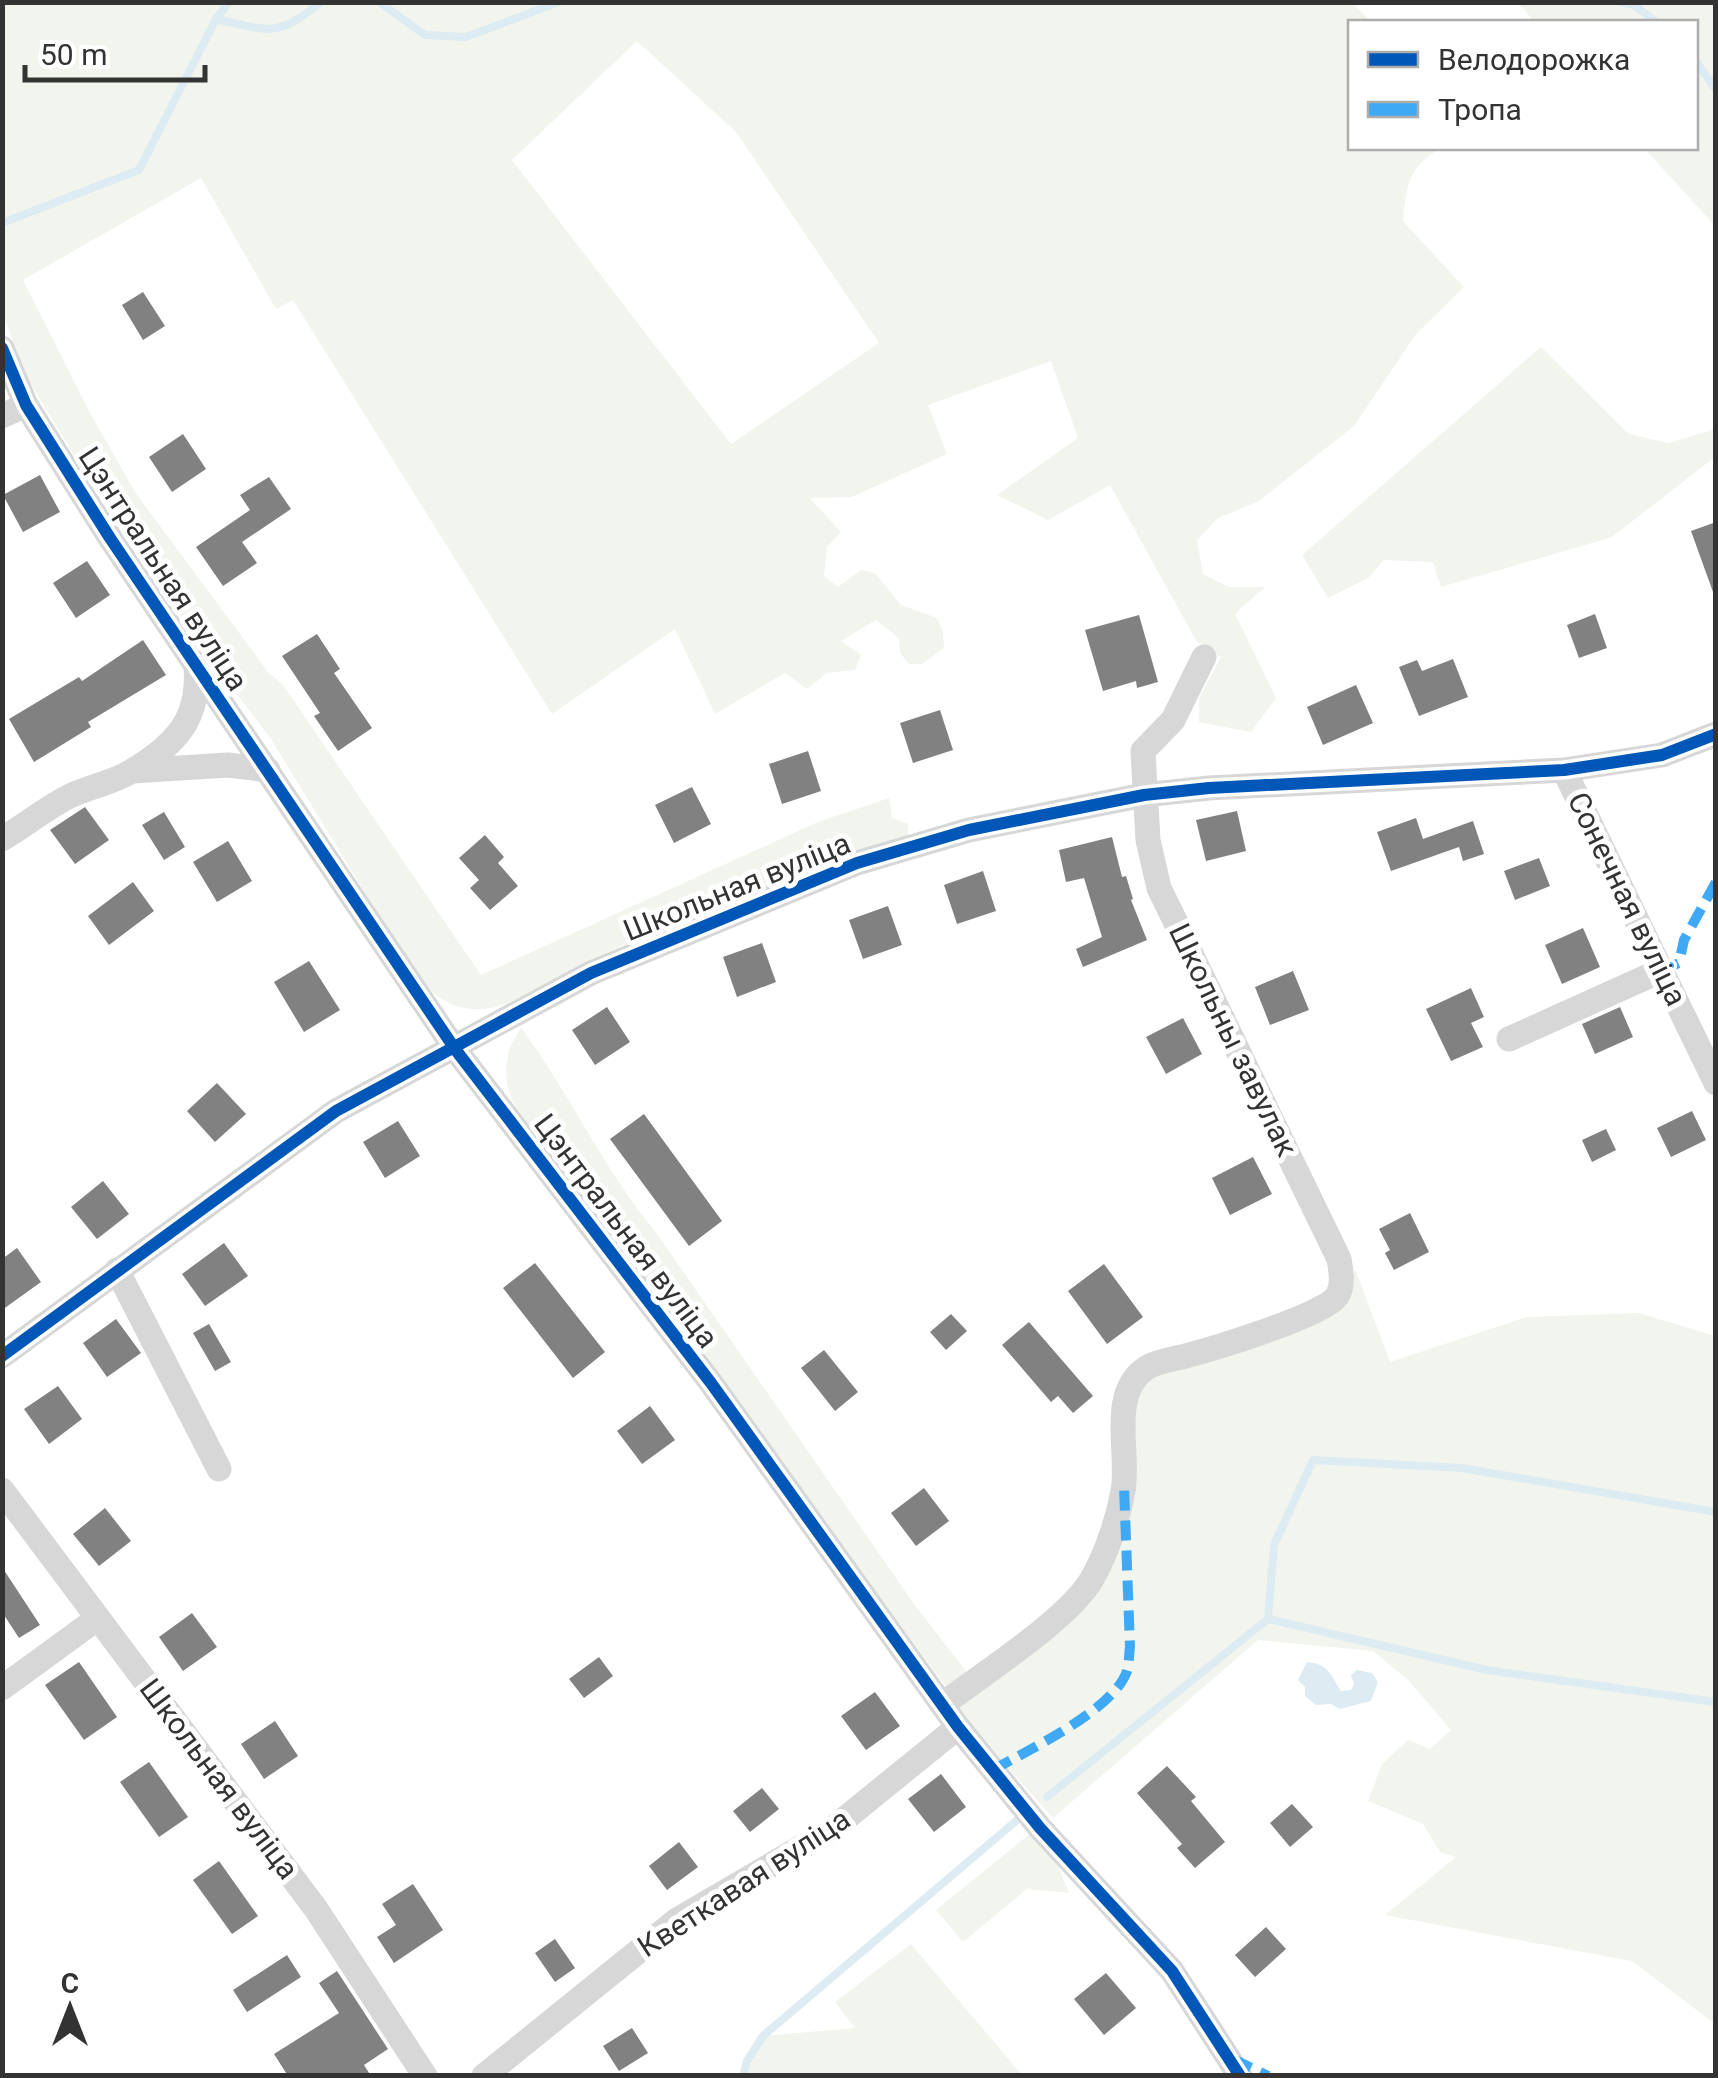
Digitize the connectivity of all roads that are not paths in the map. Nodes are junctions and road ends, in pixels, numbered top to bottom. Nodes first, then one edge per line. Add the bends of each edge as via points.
1 (2, 348) edge
2 (14, 410) edge
3 (1204, 657) dead end
4 (196, 666) junction
5 (1716, 734) edge
6 (268, 770) junction
7 (1564, 770) junction
8 (132, 772) junction
9 (1144, 795) junction
10 (2, 840) edge
11 (1660, 971) junction
12 (1509, 1038) dead end
13 (455, 1049) junction
14 (1716, 1084) edge
15 (117, 1270) junction
16 (2, 1356) edge
17 (219, 1469) dead end
18 (2, 1490) edge
19 (98, 1618) junction
20 (2, 1688) edge
21 (942, 1705) junction
22 (958, 1727) junction
23 (1234, 2066) edge
24 (425, 2076) edge
25 (484, 2076) edge

1 - 2 street, Цэнтральная вуліца
2 - 4 street, Цэнтральная вуліца
3 - 9 street, Школьны завулак via 1173,720 1143,751
4 - 6 street, Цэнтральная вуліца
4 - 8 street via 198,694 186,723
5 - 7 street, Школьная вуліца via 1662,755
6 - 8 street via 228,764
6 - 13 street, Цэнтральная вуліца
7 - 9 street, Школьная вуліца
7 - 11 street, Сонечная вуліца
8 - 10 street via 68,798
9 - 13 street, Школьная вуліца via 969,830 857,864 591,974
9 - 21 street, Школьны завулак via 1159,888 1340,1259 1342,1278 1337,1297 1319,1310 1147,1367 1129,1386 1124,1486 1092,1579 1068,1609
11 - 12 street
11 - 14 street, Сонечная вуліца
13 - 15 street, Школьная вуліца via 336,1111
13 - 21 street, Цэнтральная вуліца via 711,1383
15 - 16 street, Школьная вуліца
15 - 17 street
18 - 19 street, Школьная вуліца
19 - 20 street
19 - 24 street, Школьная вуліца via 316,1909
21 - 22 street, Цэнтральная вуліца
22 - 23 street, Цэнтральная вуліца via 1040,1828 1172,1970
22 - 25 street, Кветкавая вуліца via 831,1830 677,1920

